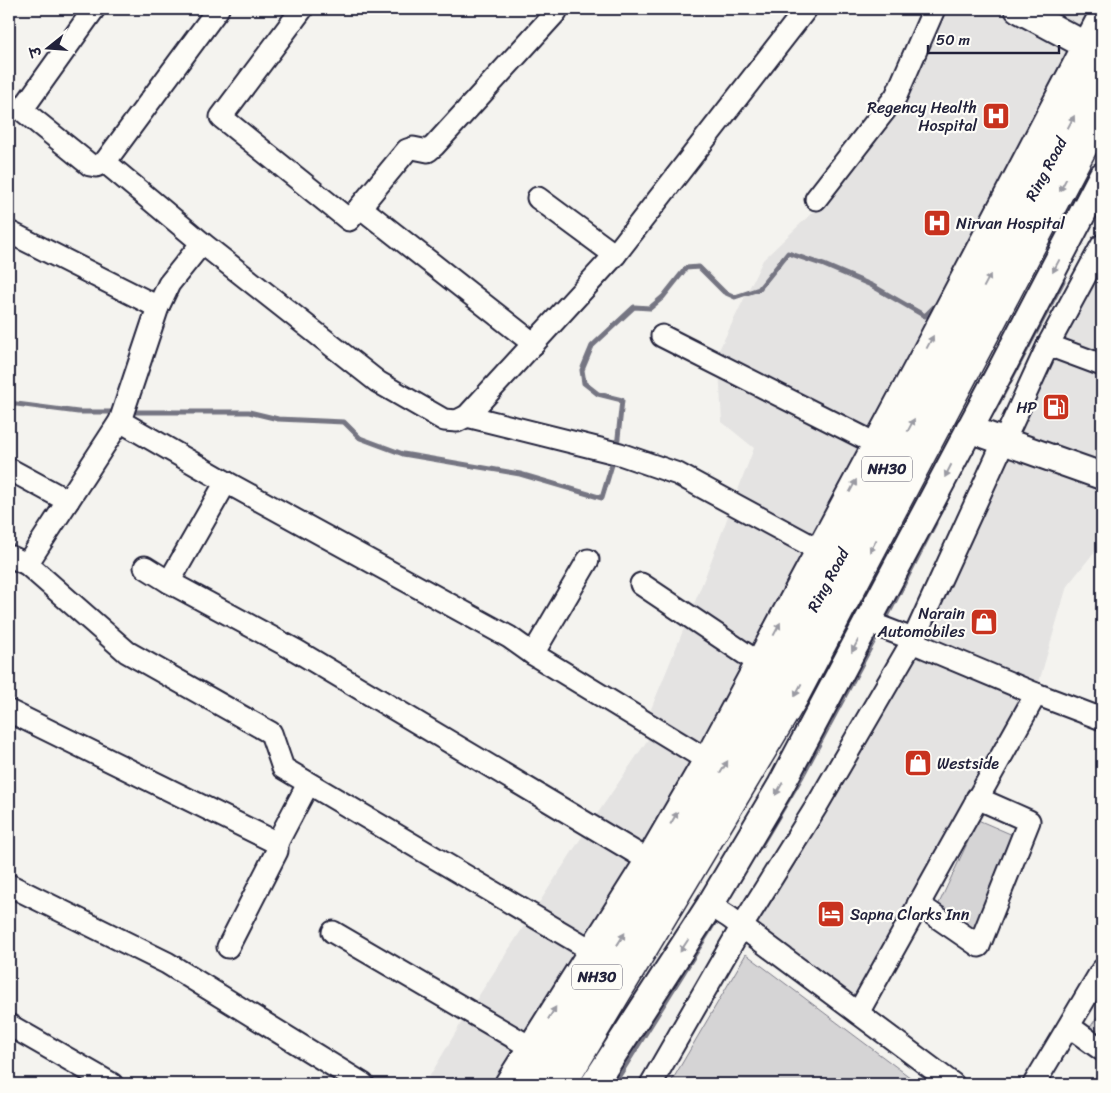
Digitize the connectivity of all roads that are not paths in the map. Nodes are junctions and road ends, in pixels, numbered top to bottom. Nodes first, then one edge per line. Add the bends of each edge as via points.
1 (94, 9) edge
2 (218, 9) edge
3 (302, 9) edge
4 (806, 9) edge
5 (934, 9) edge
6 (1018, 9) edge
7 (555, 10) edge
8 (1102, 15) edge
9 (1097, 54) edge
10 (16, 105) edge
11 (1099, 125) edge
12 (105, 162) junction
13 (1102, 176) edge
14 (538, 198) dead end
15 (816, 199) dead end
16 (360, 207) junction
17 (9, 232) edge
18 (1069, 241) junction
19 (202, 243) junction
20 (1101, 251) edge
21 (615, 255) junction
22 (158, 307) junction
23 (662, 336) dead end
24 (534, 344) junction
25 (1048, 345) junction
26 (1102, 365) edge
27 (467, 416) junction
28 (120, 421) junction
29 (986, 435) junction
30 (885, 451) junction
31 (9, 469) edge
32 (1102, 476) edge
33 (226, 482) junction
34 (68, 501) junction
35 (830, 554) junction
36 (18, 560) edge
37 (588, 560) dead end
38 (145, 567) dead end
39 (169, 582) junction
40 (641, 584) dead end
41 (874, 625) junction
42 (909, 640) junction
43 (533, 654) junction
44 (759, 663) junction
45 (1036, 694) junction
46 (9, 711) edge
47 (1102, 719) edge
48 (707, 760) junction
49 (308, 784) junction
50 (976, 798) junction
51 (277, 844) junction
52 (656, 865) junction
53 (9, 886) edge
54 (918, 904) junction
55 (724, 914) junction
56 (333, 932) dead end
57 (228, 947) dead end
58 (591, 950) junction
59 (1102, 970) edge
60 (858, 1013) junction
61 (9, 1025) edge
62 (1070, 1027) junction
63 (1102, 1050) edge
64 (539, 1052) junction
65 (112, 1084) edge
66 (363, 1084) edge
67 (508, 1084) edge
68 (530, 1084) edge
69 (562, 1084) edge
70 (594, 1084) edge
71 (651, 1084) edge
72 (953, 1084) edge
73 (1034, 1084) edge

1 - 10 street
2 - 12 street
3 - 16 street via 221,117 349,220
4 - 21 street
5 - 15 street via 896,96
6 - 9 street
7 - 16 street via 434,146 428,150 407,150
8 - 9 street
30 -> 9 highway, Ring Road / NH30
10 - 12 street via 90,165
11 -> 69 highway, Ring Road / NH30 via 794,697
12 - 19 street
13 - 18 street
14 - 21 street
16 - 24 street
17 - 22 street
18 - 20 street
18 -> 29 street
19 - 22 street via 179,269
19 - 27 street via 378,382 444,420 457,421
20 - 25 street
21 - 24 street
22 - 28 street
23 - 30 street
24 - 27 street
25 - 26 street
25 - 29 street
27 - 35 street via 614,452 678,474
28 - 33 street
28 - 34 street
29 - 32 street
29 -> 41 street
29 - 42 street
35 -> 30 highway, Ring Road / NH30
31 - 34 street
33 - 39 street
33 - 43 street via 509,637
34 - 36 street
44 -> 35 street
52 -> 35 highway, Ring Road / NH30 via 771,689
36 - 49 street via 127,652 271,733 283,768
37 - 43 street
38 - 39 street
39 - 52 street via 297,651
40 - 44 street
41 - 42 street
41 -> 55 street via 780,787
42 - 45 street
42 - 55 street via 816,807
43 - 48 street
44 - 48 street
45 - 47 street
45 - 50 street
46 - 51 street
52 -> 48 street
49 - 51 street
49 - 58 street
50 - 54 street
50 - 54 street via 1029,821 979,946
51 - 57 street via 277,851
52 - 58 street
64 -> 52 highway, Ring Road / NH30
53 - 66 street via 167,963
54 - 60 street
55 - 60 street
55 -> 70 street
55 - 71 street
56 - 64 street
64 -> 58 street
59 - 62 street
60 - 72 street
61 - 65 street
62 - 63 street
62 - 73 street
64 - 67 street
64 - 68 highway, Ring Road / NH30

